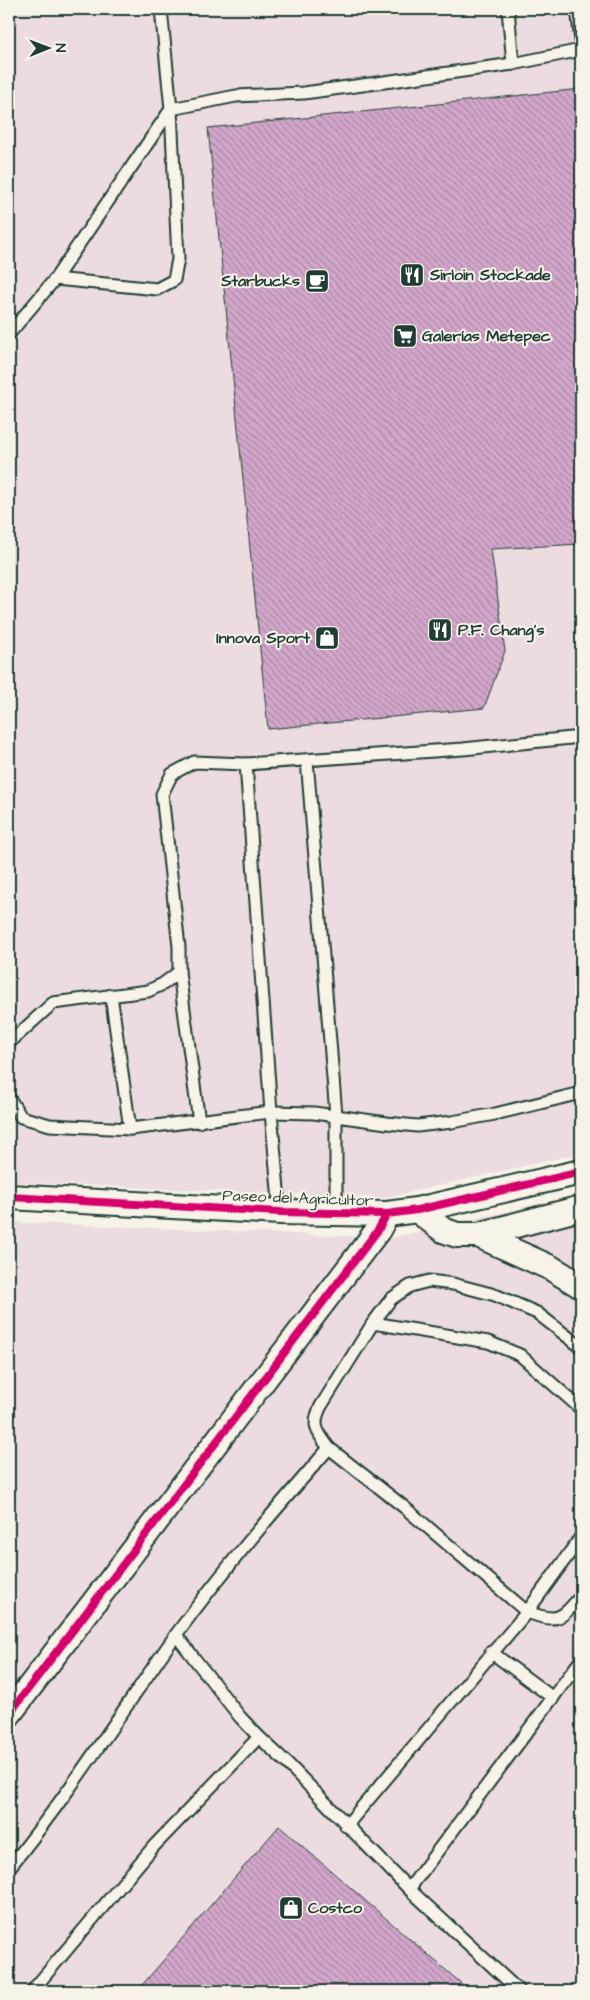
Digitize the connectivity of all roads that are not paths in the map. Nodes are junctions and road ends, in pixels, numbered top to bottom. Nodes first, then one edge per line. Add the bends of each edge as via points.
1 (162, 9) edge
2 (508, 9) edge
3 (577, 9) edge
4 (581, 41) edge
5 (581, 50) edge
6 (513, 64) junction
7 (171, 109) junction
8 (55, 279) junction
9 (9, 334) edge
10 (581, 737) edge
11 (307, 760) junction
12 (246, 764) junction
13 (179, 972) junction
14 (111, 995) junction
15 (9, 1043) edge
16 (581, 1093) edge
17 (9, 1098) edge
18 (271, 1112) junction
19 (336, 1115) junction
20 (199, 1122) junction
21 (130, 1129) junction
22 (581, 1172) edge
23 (9, 1197) edge
24 (581, 1208) edge
25 (417, 1210) junction
26 (280, 1212) junction
27 (387, 1214) junction
28 (336, 1215) junction
29 (478, 1235) junction
30 (581, 1286) edge
31 (373, 1322) junction
32 (581, 1346) edge
33 (581, 1409) edge
34 (329, 1448) junction
35 (581, 1537) edge
36 (581, 1596) edge
37 (527, 1612) junction
38 (176, 1635) junction
39 (491, 1652) junction
40 (581, 1660) edge
41 (553, 1698) junction
42 (9, 1714) edge
43 (259, 1737) junction
44 (346, 1826) junction
45 (9, 1868) edge
46 (409, 1890) junction
47 (32, 1991) edge
48 (519, 1991) edge

1 - 7 lane
2 - 6 lane
3 - 4 lane
5 - 6 lane
6 - 7 lane via 304,93 236,96
7 - 8 lane
7 - 8 lane via 178,259 174,280 157,289
8 - 9 lane
10 - 11 lane
11 - 12 lane
11 - 19 lane
12 - 13 lane via 194,762 172,774 162,794
12 - 18 lane
13 - 14 lane via 148,991
13 - 20 lane
14 - 15 lane via 53,1003
14 - 21 lane
16 - 19 lane via 495,1114 417,1126
17 - 21 lane via 21,1117 40,1122
18 - 19 lane
18 - 20 lane
18 - 26 lane
19 - 28 lane
20 - 21 lane
22 - 25 street, Paseo del Agricultor
23 - 26 street, Paseo del Agricultor
24 - 29 street
25 - 27 street, Paseo del Agricultor
25 - 29 street via 444,1230 457,1235
26 - 28 street, Paseo del Agricultor
27 - 28 street, Paseo del Agricultor
27 - 42 street
29 - 30 street via 551,1268
31 - 32 lane via 391,1299 410,1286 429,1281 503,1298 537,1313
31 - 33 lane via 488,1342 520,1355
31 - 34 lane via 316,1416 317,1432
34 - 37 lane
34 - 38 lane via 241,1550
35 - 37 lane
36 - 37 lane via 565,1614 548,1620
37 - 39 lane
38 - 43 lane
38 - 45 lane via 37,1834
39 - 41 lane
39 - 44 lane
40 - 41 lane
41 - 46 lane
43 - 44 lane
43 - 47 lane via 154,1846
44 - 46 lane
46 - 48 lane

